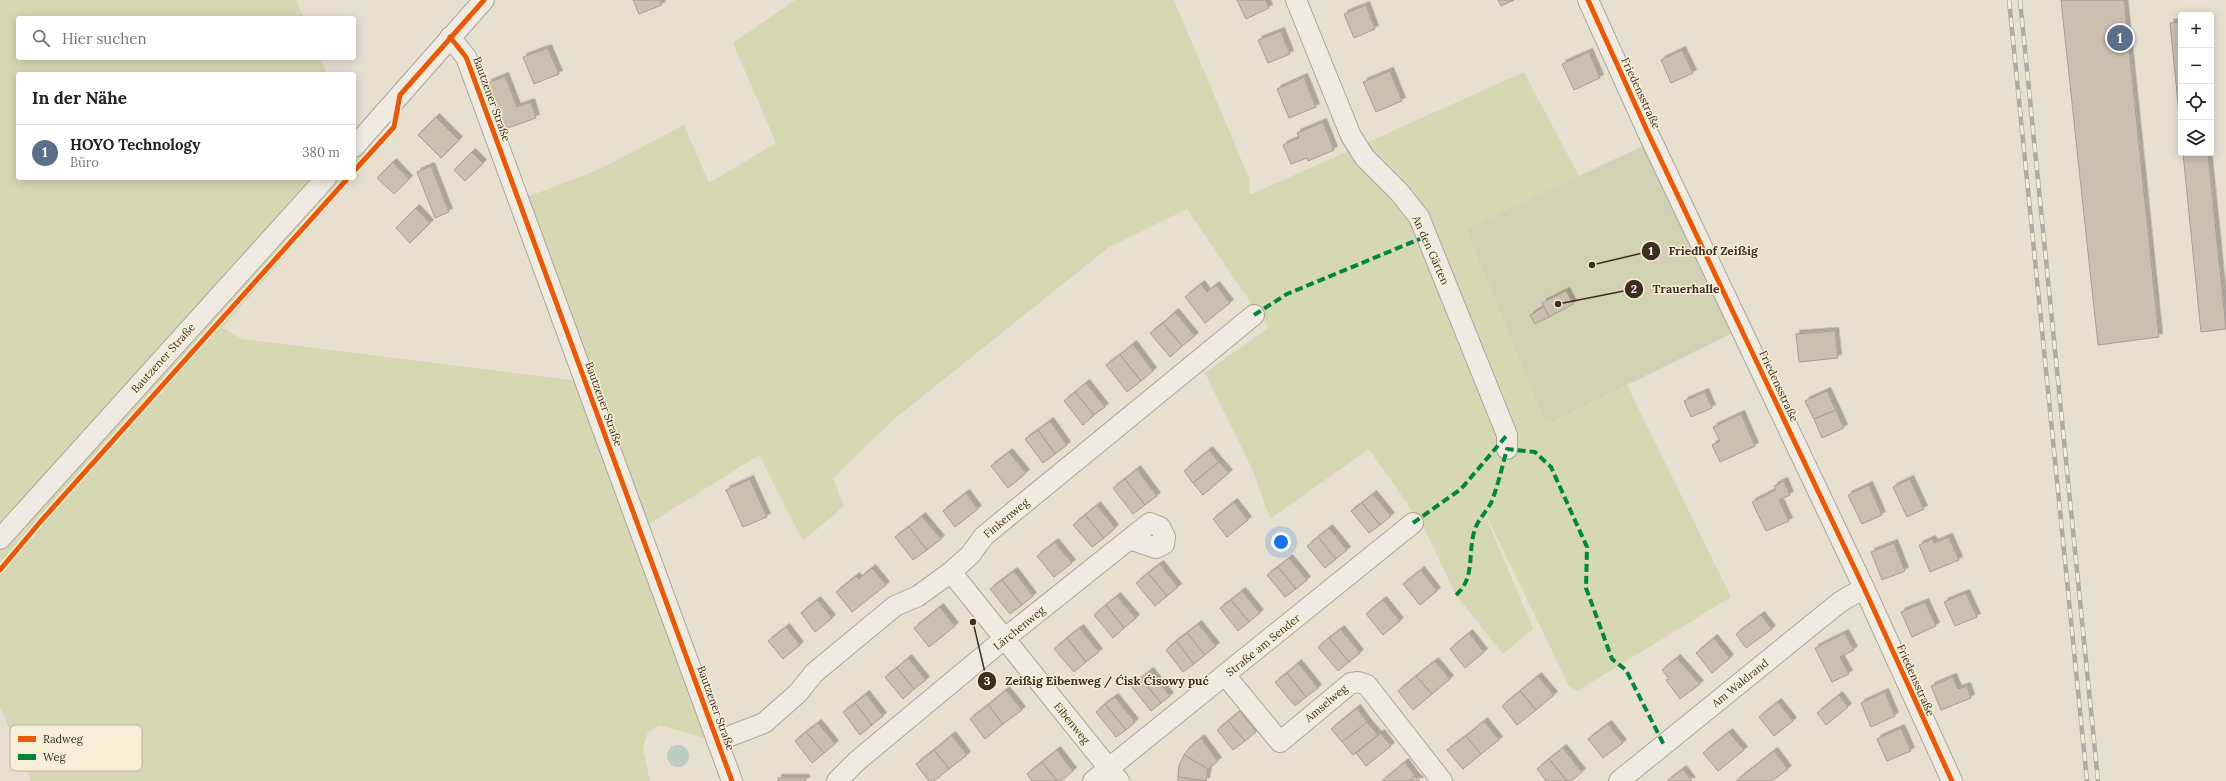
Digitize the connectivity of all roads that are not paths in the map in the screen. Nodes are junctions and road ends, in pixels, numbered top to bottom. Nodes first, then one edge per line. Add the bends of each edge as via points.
1 (484, 0) edge
2 (1296, 0) edge
3 (1588, 0) edge
4 (450, 37) junction
5 (356, 145) edge
6 (324, 180) edge
7 (1254, 314) dead end
8 (1507, 450) dead end
9 (1413, 523) dead end
10 (0, 539) edge
11 (1130, 539) dead end
12 (951, 572) junction
13 (1864, 588) junction
14 (1004, 639) junction
15 (1225, 675) junction
16 (717, 741) junction
17 (1114, 775) edge
18 (732, 781) edge
19 (837, 781) edge
20 (1093, 781) edge
21 (1442, 781) edge
22 (1619, 781) edge
23 (1952, 781) edge

1 - 4 street
2 - 8 street, An den Gärten via 1351,136 1365,158 1400,193 1419,217 1507,435
3 - 13 street, Friedensstraße via 1649,135
4 - 5 street
4 - 16 street, Bautzener Straße via 466,57
6 - 10 street, Bautzener Straße
7 - 12 street, Finkenweg via 984,536 970,555
9 - 15 street, Straße am Sender
11 - 14 street, Lärchenweg
12 - 14 street, Eibenweg
12 - 16 street, Finkenweg via 918,596 895,606 814,673 798,693 764,723
13 - 22 street, Am Waldrand via 1840,602
13 - 23 street, Friedensstraße
14 - 17 street, Eibenweg
14 - 19 street, Lärchenweg
15 - 17 street, Straße am Sender
15 - 21 street, Amselweg via 1280,742 1351,683 1367,685
16 - 18 street, Bautzener Straße
17 - 20 street, Straße am Sender

